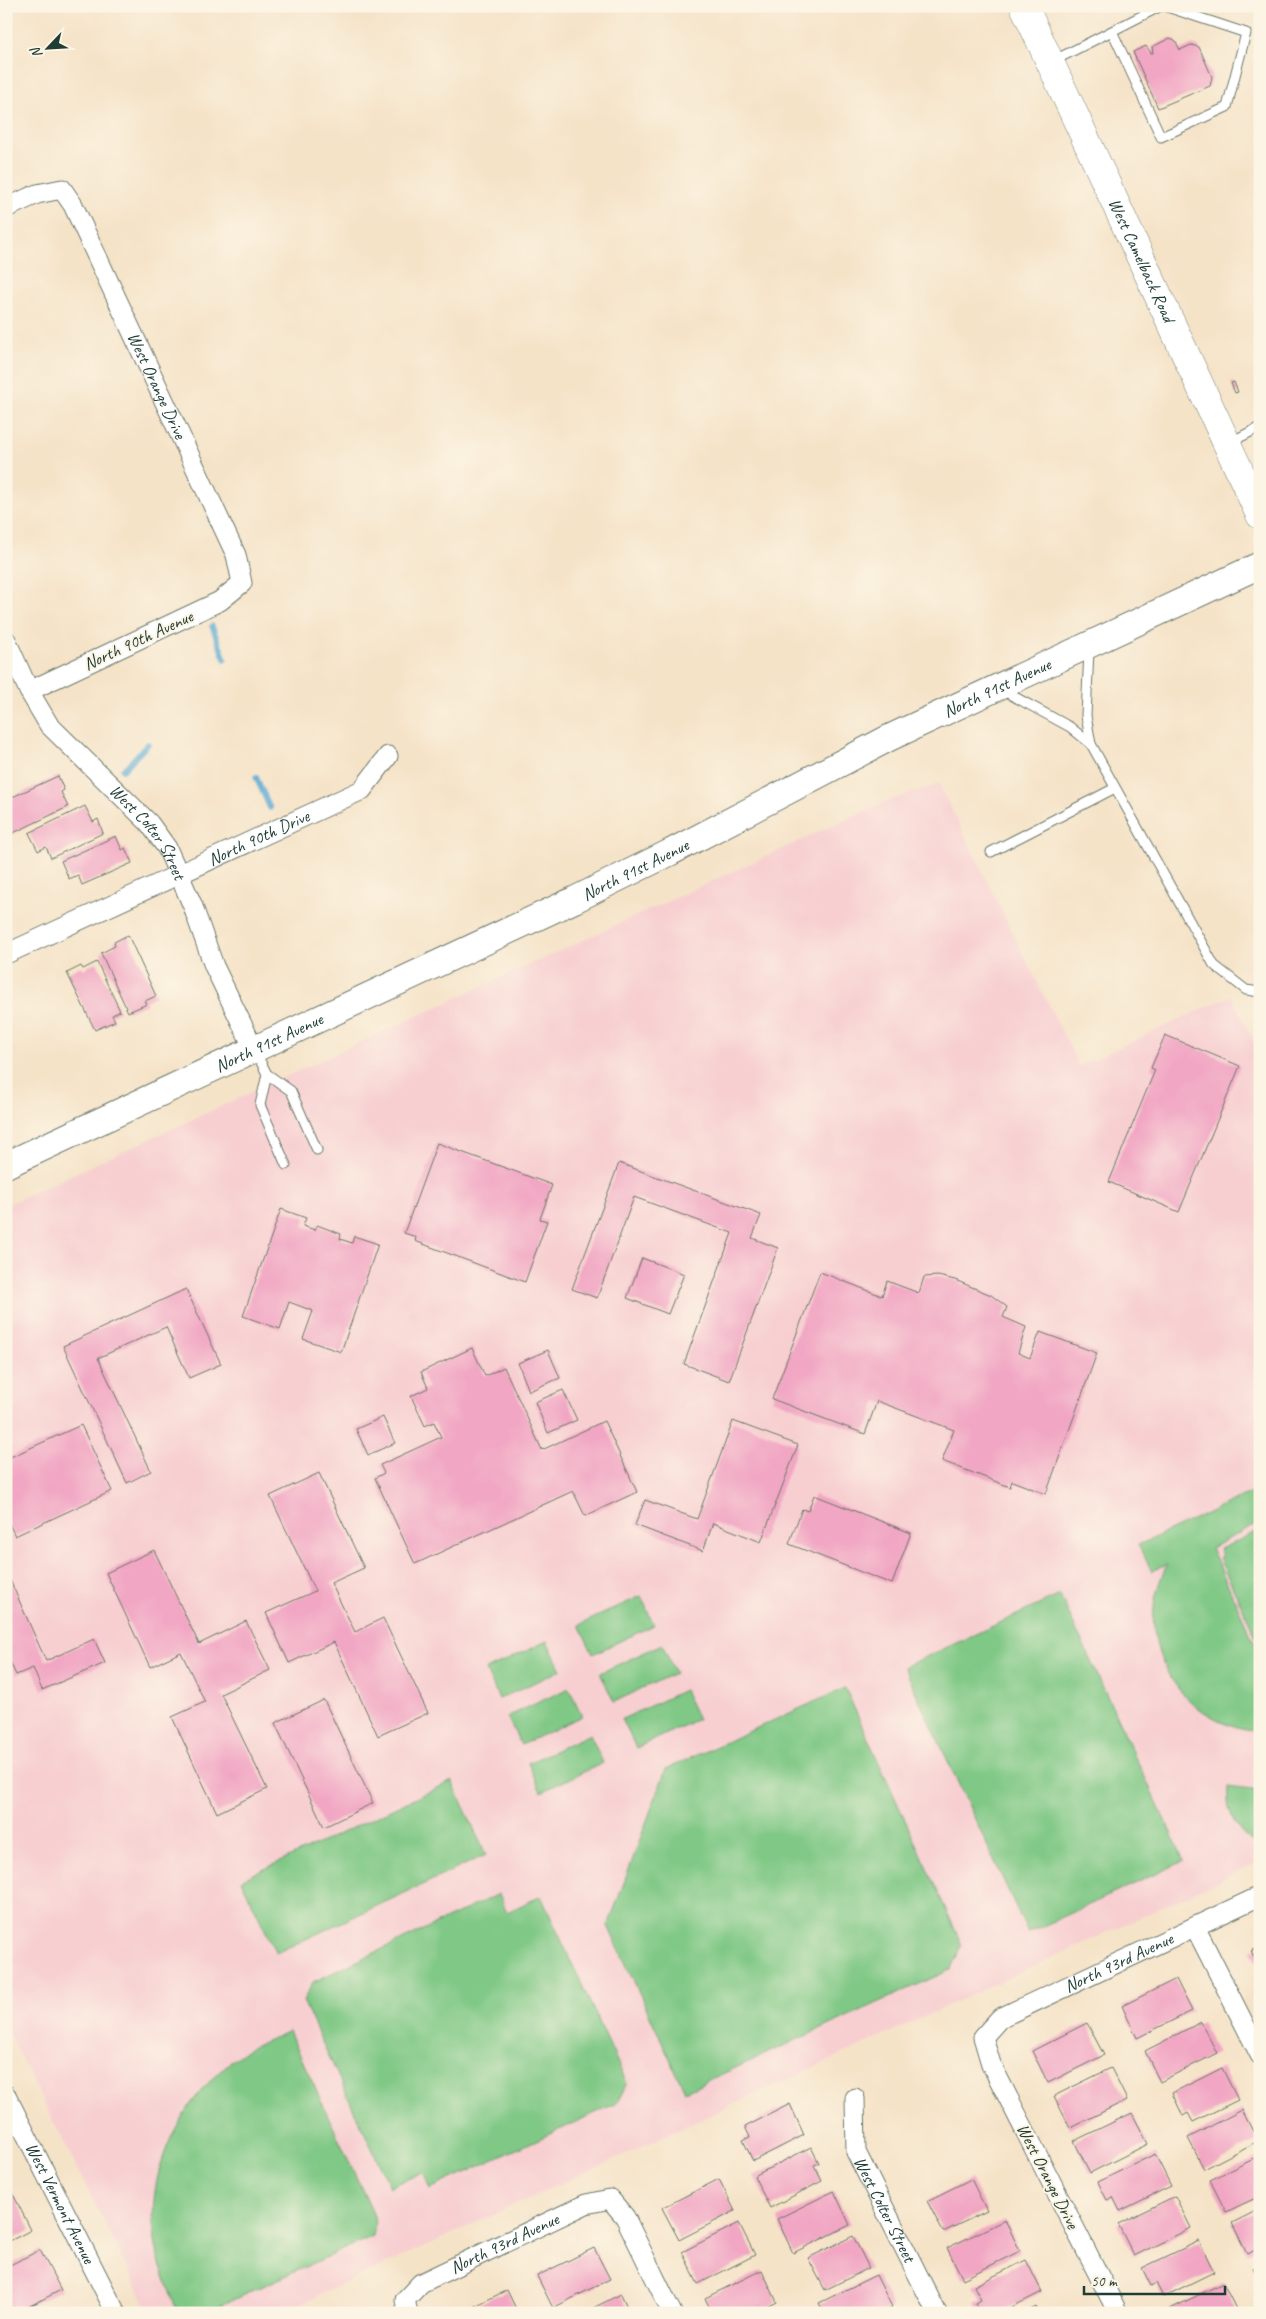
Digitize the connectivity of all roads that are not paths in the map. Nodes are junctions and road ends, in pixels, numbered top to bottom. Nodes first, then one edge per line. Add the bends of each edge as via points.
1 (1024, 6) edge
2 (1162, 6) edge
3 (1112, 31) junction
4 (1050, 62) junction
5 (6, 208) edge
6 (1260, 427) edge
7 (1227, 444) junction
8 (1260, 515) edge
9 (1260, 565) edge
10 (242, 583) joint
11 (6, 640) edge
12 (1089, 644) junction
13 (997, 687) junction
14 (30, 691) junction
15 (1091, 744) junction
16 (388, 756) dead end
17 (1115, 788) junction
18 (991, 852) dead end
19 (180, 875) junction
20 (6, 954) edge
21 (1260, 992) edge
22 (254, 1049) junction
23 (267, 1074) junction
24 (317, 1150) dead end
25 (6, 1165) edge
26 (286, 1165) dead end
27 (1260, 1896) edge
28 (1195, 1927) junction
29 (983, 2037) joint
30 (1260, 2055) edge
31 (6, 2095) edge
32 (855, 2098) dead end
33 (406, 2306) edge
34 (116, 2313) edge
35 (672, 2313) edge
36 (937, 2313) edge
37 (1118, 2313) edge

1 - 4 main road, West Camelback Road
2 - 3 lane
2 - 3 lane via 1246,33 1227,107 1161,137
3 - 4 lane
4 - 7 main road, West Camelback Road
5 - 10 street, West Orange Drive via 38,194 62,189 73,205 236,555
6 - 7 lane
7 - 8 main road, West Camelback Road
9 - 12 main road, North 91st Avenue
10 - 14 street, North 90th Avenue via 220,601
11 - 14 street, West Colter Street
12 - 13 main road, North 91st Avenue
12 - 15 lane via 1086,716
13 - 15 lane via 1070,727
13 - 22 main road, North 91st Avenue via 889,738 574,900
14 - 19 street, West Colter Street via 49,725 149,823 168,848
15 - 17 lane
16 - 19 street, North 90th Drive via 362,790
17 - 18 lane
17 - 21 lane via 1214,965 1246,990
19 - 20 street, North 90th Drive
19 - 22 street, West Colter Street via 214,966
22 - 23 lane
22 - 25 main road, North 91st Avenue
23 - 24 lane via 291,1091
23 - 26 lane via 260,1105
27 - 28 street, North 93rd Avenue
28 - 29 street, North 93rd Avenue via 1000,2018
28 - 30 street
29 - 37 street, West Orange Drive via 991,2064
31 - 34 street, West Vermont Avenue
32 - 36 street, West Colter Street via 856,2152
33 - 35 street, North 93rd Avenue via 422,2284 586,2204 610,2199 625,2217

